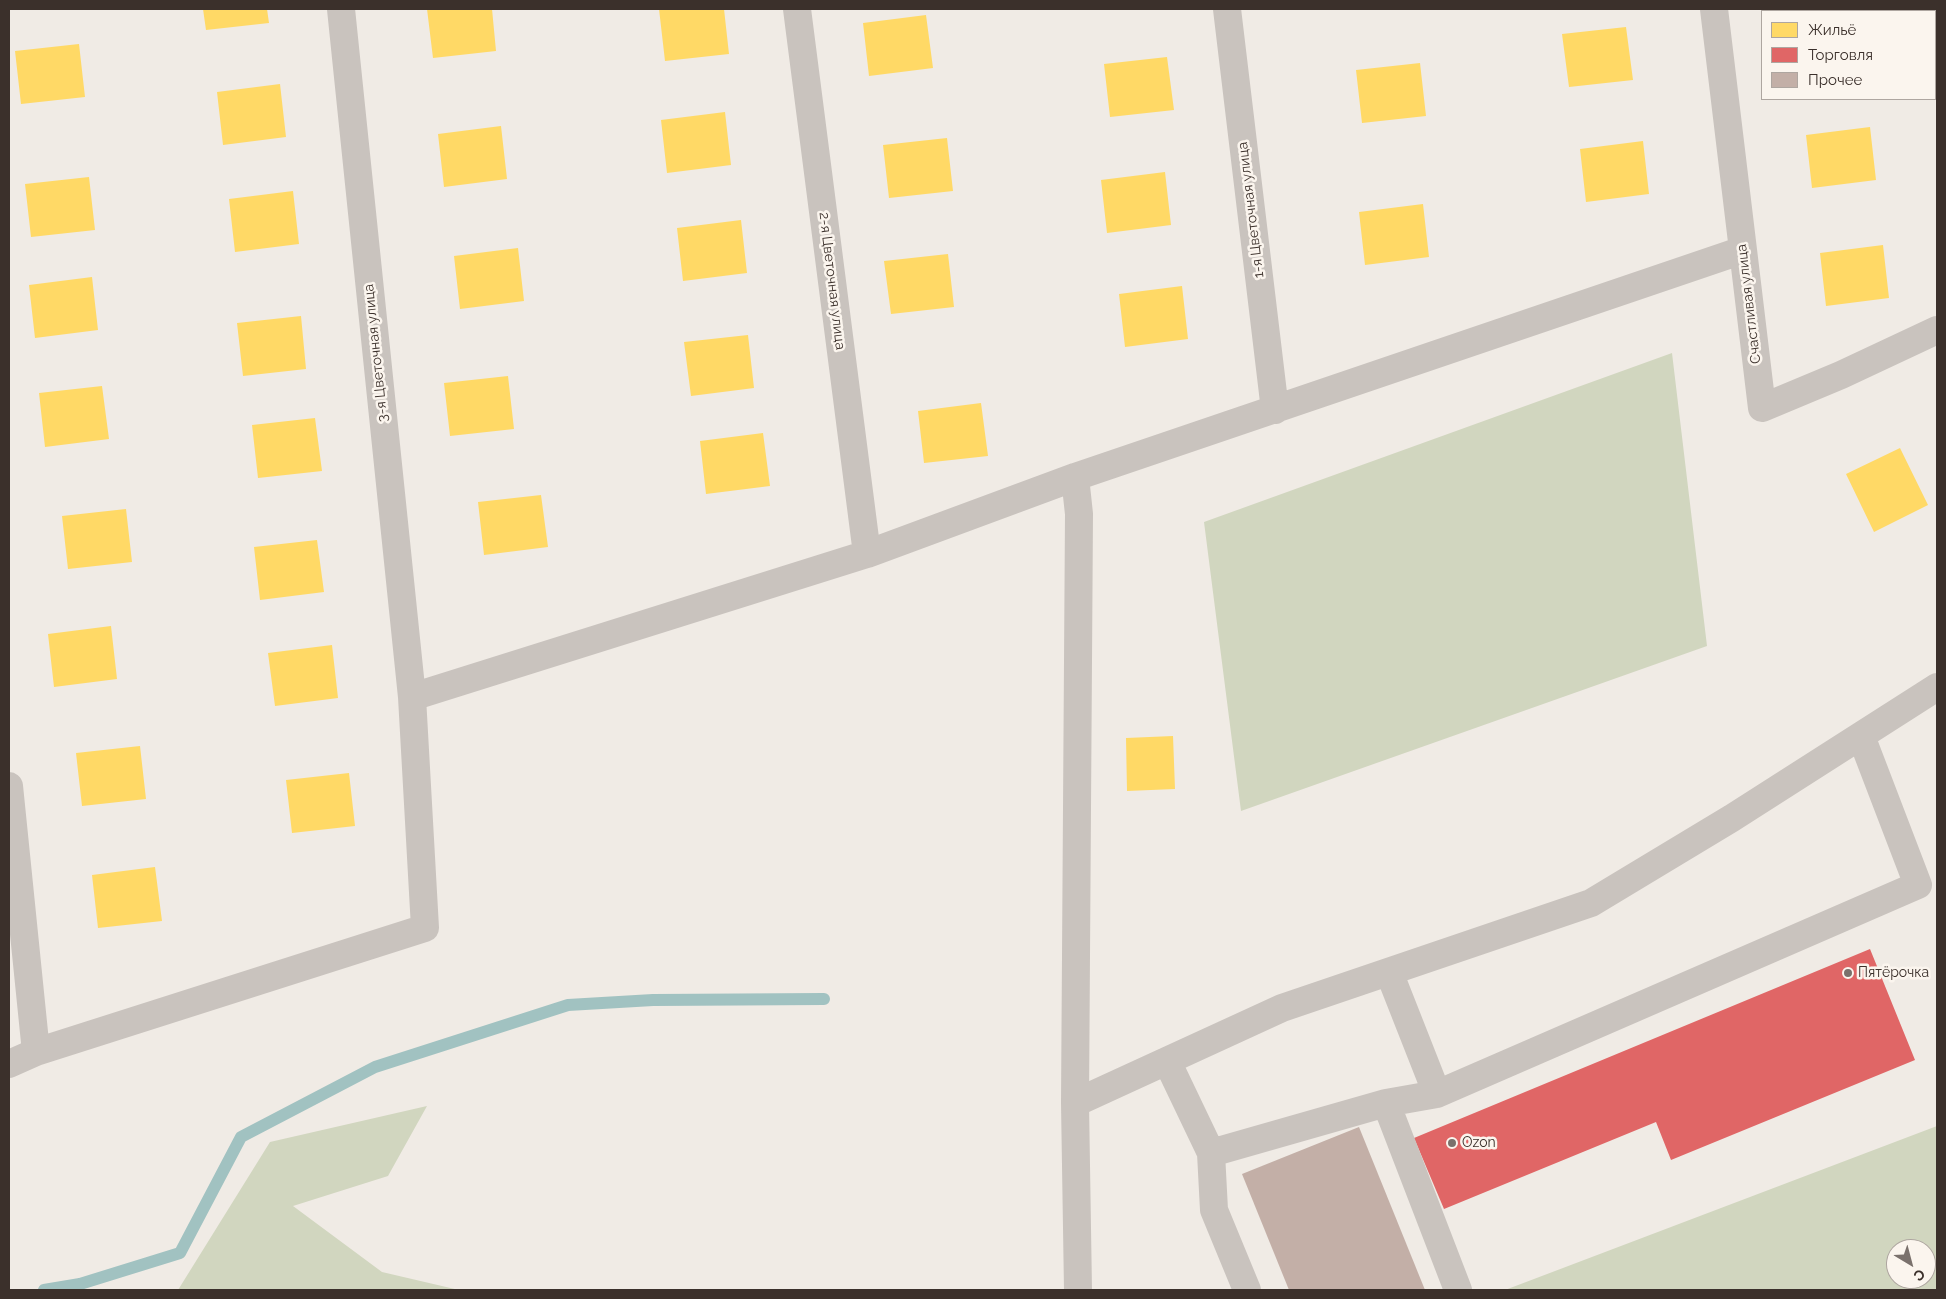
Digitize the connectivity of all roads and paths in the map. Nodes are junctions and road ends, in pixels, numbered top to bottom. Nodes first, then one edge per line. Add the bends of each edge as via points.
1 (341, 9) edge
2 (797, 9) edge
3 (1227, 9) edge
4 (1714, 9) edge
5 (1743, 250) junction
6 (1937, 330) edge
7 (1275, 410) junction
8 (1075, 477) junction
9 (867, 554) junction
10 (1937, 687) edge
11 (412, 697) junction
12 (1861, 736) junction
13 (9, 786) edge
14 (1390, 972) junction
15 (36, 1052) junction
16 (1167, 1061) junction
17 (9, 1064) edge
18 (1437, 1094) junction
19 (1075, 1103) junction
20 (1386, 1103) junction
21 (1211, 1153) junction
22 (1078, 1290) edge
23 (1247, 1290) edge
24 (1458, 1290) edge

1 - 11 street, 3-я Цветочная улица
2 - 9 street, 2-я Цветочная улица
3 - 7 street, 1-я Цветочная улица
4 - 5 street, Счастливая улица
5 - 6 street, Счастливая улица via 1762,408
5 - 7 street
7 - 8 street
8 - 9 street
8 - 19 street via 1079,514
9 - 11 street
10 - 12 street
11 - 15 street, 3-я Цветочная улица via 425,928
12 - 14 street via 1591,903
12 - 18 street via 1918,885
13 - 15 street
14 - 16 street via 1282,1008
14 - 18 street
15 - 17 street
16 - 19 street
16 - 21 street
18 - 20 street
19 - 22 street
20 - 21 street
20 - 24 street
21 - 23 street via 1214,1210

